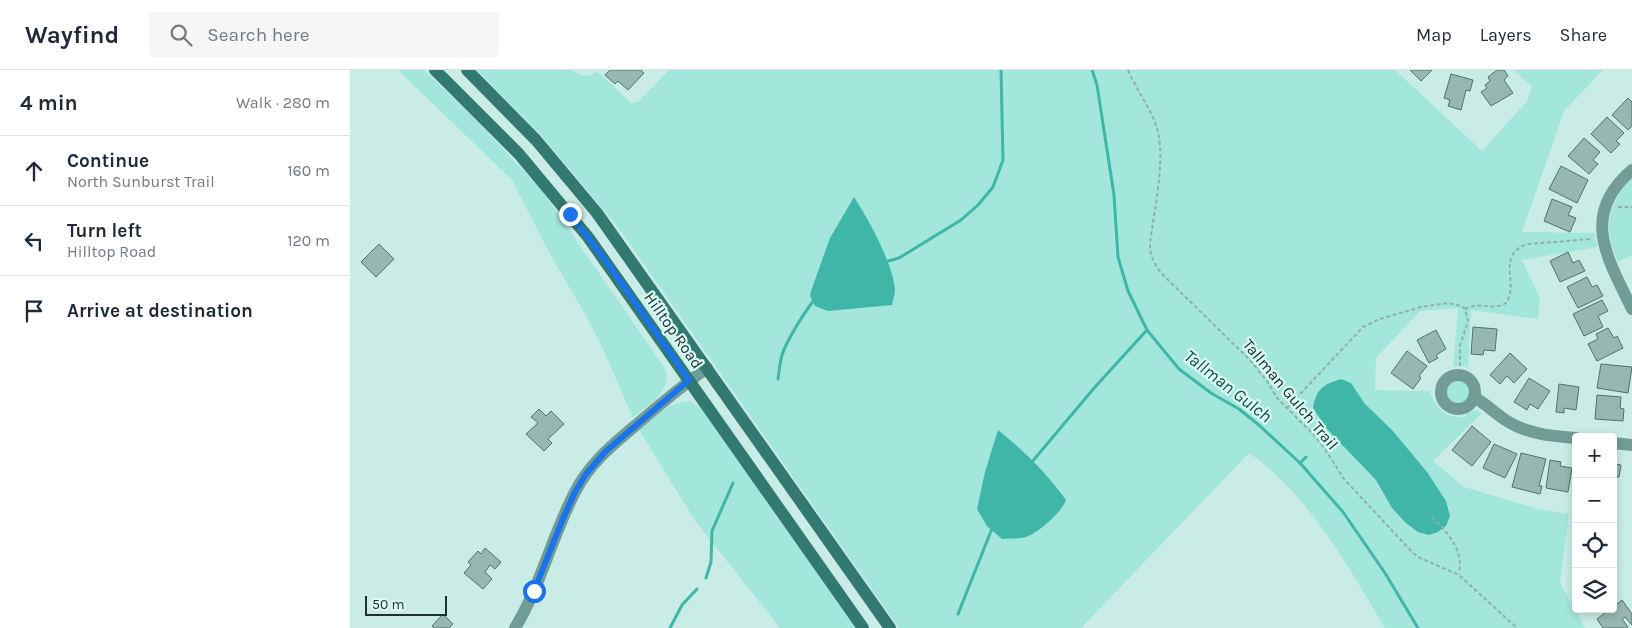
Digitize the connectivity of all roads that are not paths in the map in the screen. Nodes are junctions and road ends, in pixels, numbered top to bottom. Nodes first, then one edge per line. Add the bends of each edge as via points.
1 (435, 70) edge
2 (467, 70) edge
3 (1632, 170) edge
4 (1632, 309) edge
5 (707, 368) junction
6 (689, 380) junction
7 (1474, 397) dead end
8 (1572, 438) edge
9 (1617, 443) edge
10 (1632, 445) edge
11 (515, 628) edge
12 (863, 628) edge
13 (890, 628) edge

1 - 6 main road, Hilltop Road via 506,140 560,202
2 - 5 main road, Hilltop Road via 536,140 597,213
3 - 4 street via 1616,186 1608,203 1602,234 1605,252
5 - 6 street
5 - 13 main road, Hilltop Road
6 - 11 street via 606,451 586,474 569,504 534,591
6 - 12 main road, Hilltop Road
7 - 8 street via 1518,427
9 - 10 street

